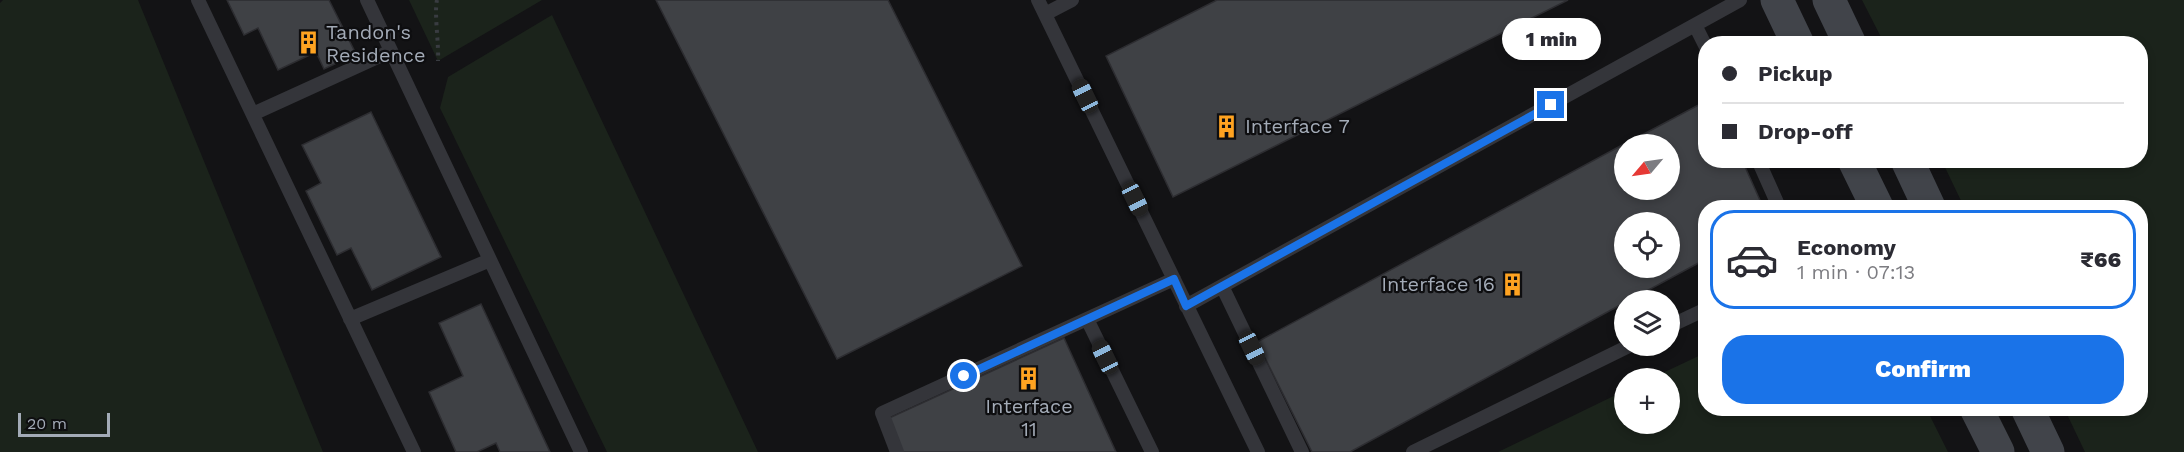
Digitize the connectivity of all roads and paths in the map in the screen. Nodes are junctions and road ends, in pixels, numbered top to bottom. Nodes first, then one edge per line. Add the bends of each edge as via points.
1 (198, 0) edge
2 (367, 0) edge
3 (437, 0) edge
4 (1038, 0) edge
5 (1072, 0) edge
6 (1740, 0) edge
7 (1777, 0) edge
8 (1829, 0) edge
9 (1045, 14) junction
10 (1695, 25) junction
11 (1700, 36) edge
12 (1794, 36) edge
13 (1846, 36) edge
14 (391, 51) junction
15 (438, 61) dead end
16 (253, 114) junction
17 (1762, 168) edge
18 (1858, 168) edge
19 (1911, 168) edge
20 (1776, 200) edge
21 (1874, 200) edge
22 (1926, 200) edge
23 (490, 260) junction
24 (1174, 279) junction
25 (1222, 286) junction
26 (1186, 306) junction
27 (1698, 313) edge
28 (351, 319) junction
29 (1087, 319) junction
30 (1680, 321) edge
31 (1614, 353) edge
32 (1980, 416) edge
33 (2031, 416) edge
34 (414, 452) edge
35 (581, 452) edge
36 (897, 452) edge
37 (1152, 452) edge
38 (1258, 452) edge
39 (1302, 452) edge
40 (1413, 452) edge
41 (1998, 452) edge
42 (2048, 452) edge

1 - 16 lane
2 - 14 lane
3 - 15 path
4 - 9 lane
5 - 9 lane
6 - 10 lane
7 - 12 street
8 - 13 street
9 - 24 lane
10 - 11 lane
10 - 25 lane
14 - 16 lane
14 - 23 lane
16 - 28 lane
17 - 20 lane
18 - 21 street
19 - 22 street
23 - 28 lane
23 - 35 lane
24 - 26 lane
24 - 29 lane
25 - 26 lane
25 - 39 lane
26 - 38 lane
27 - 30 lane
28 - 34 lane
29 - 36 lane via 882,413
29 - 37 lane
31 - 40 lane
32 - 41 street
33 - 42 street

